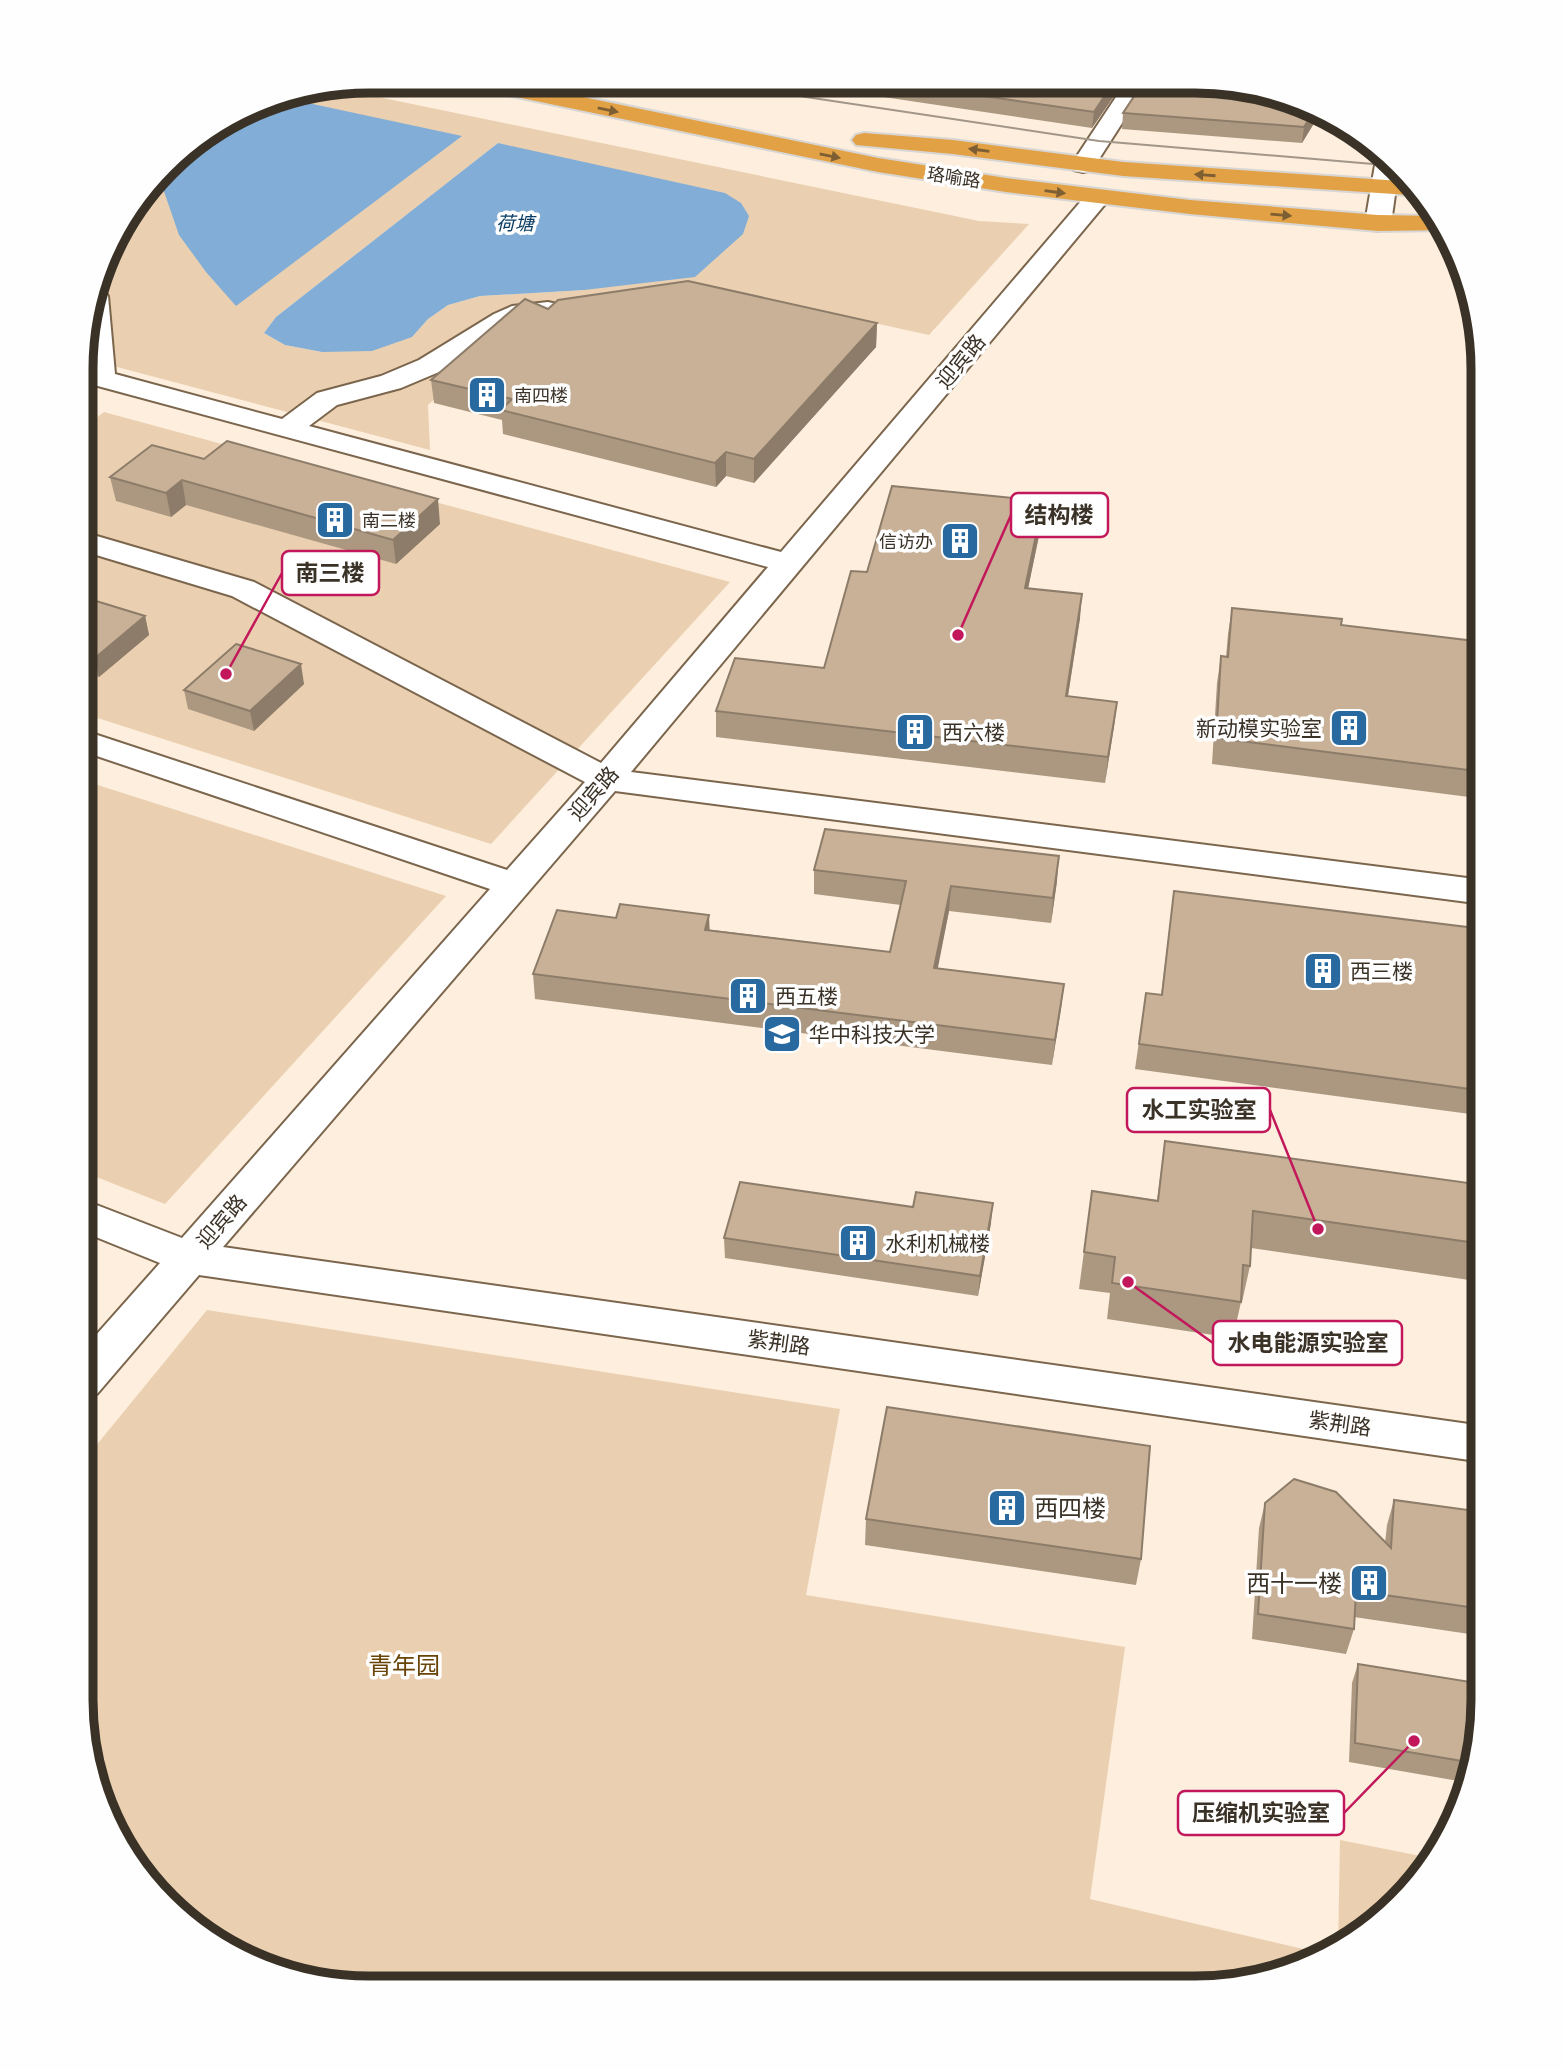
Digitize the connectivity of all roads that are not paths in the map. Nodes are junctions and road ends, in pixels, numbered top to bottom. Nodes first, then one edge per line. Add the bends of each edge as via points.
1 (532, 93) edge
2 (622, 93) edge
3 (1133, 93) edge
4 (1083, 164) junction
5 (1388, 172) edge
6 (1383, 187) junction
7 (1404, 189) edge
8 (1097, 198) junction
9 (1378, 223) junction
10 (1430, 224) edge
11 (577, 307) edge
12 (93, 384) edge
13 (286, 429) junction
14 (93, 544) edge
15 (788, 563) junction
16 (93, 744) edge
17 (606, 779) junction
18 (514, 885) junction
19 (1471, 890) edge
20 (93, 1219) edge
21 (190, 1258) junction
22 (93, 1368) edge
23 (1471, 1442) edge

1 -> 8 highway, 珞喻路 via 878,165
4 -> 2 highway, 珞喻路 via 798,130
3 - 4 street
6 -> 4 highway, 珞喻路
5 - 6 street
6 - 7 highway, 珞喻路
6 - 9 street
8 -> 9 highway, 珞喻路
8 - 15 street, 迎宾路
9 - 10 highway, 珞喻路
11 - 13 street via 521,312 429,366 391,382 327,398
12 - 13 street
13 - 15 street
14 - 17 street via 243,589
15 - 17 street, 迎宾路
16 - 18 street
17 - 18 street, 迎宾路
17 - 19 street
18 - 21 street, 迎宾路
20 - 21 street, 紫荆路
21 - 22 street, 迎宾路
21 - 23 street, 紫荆路

